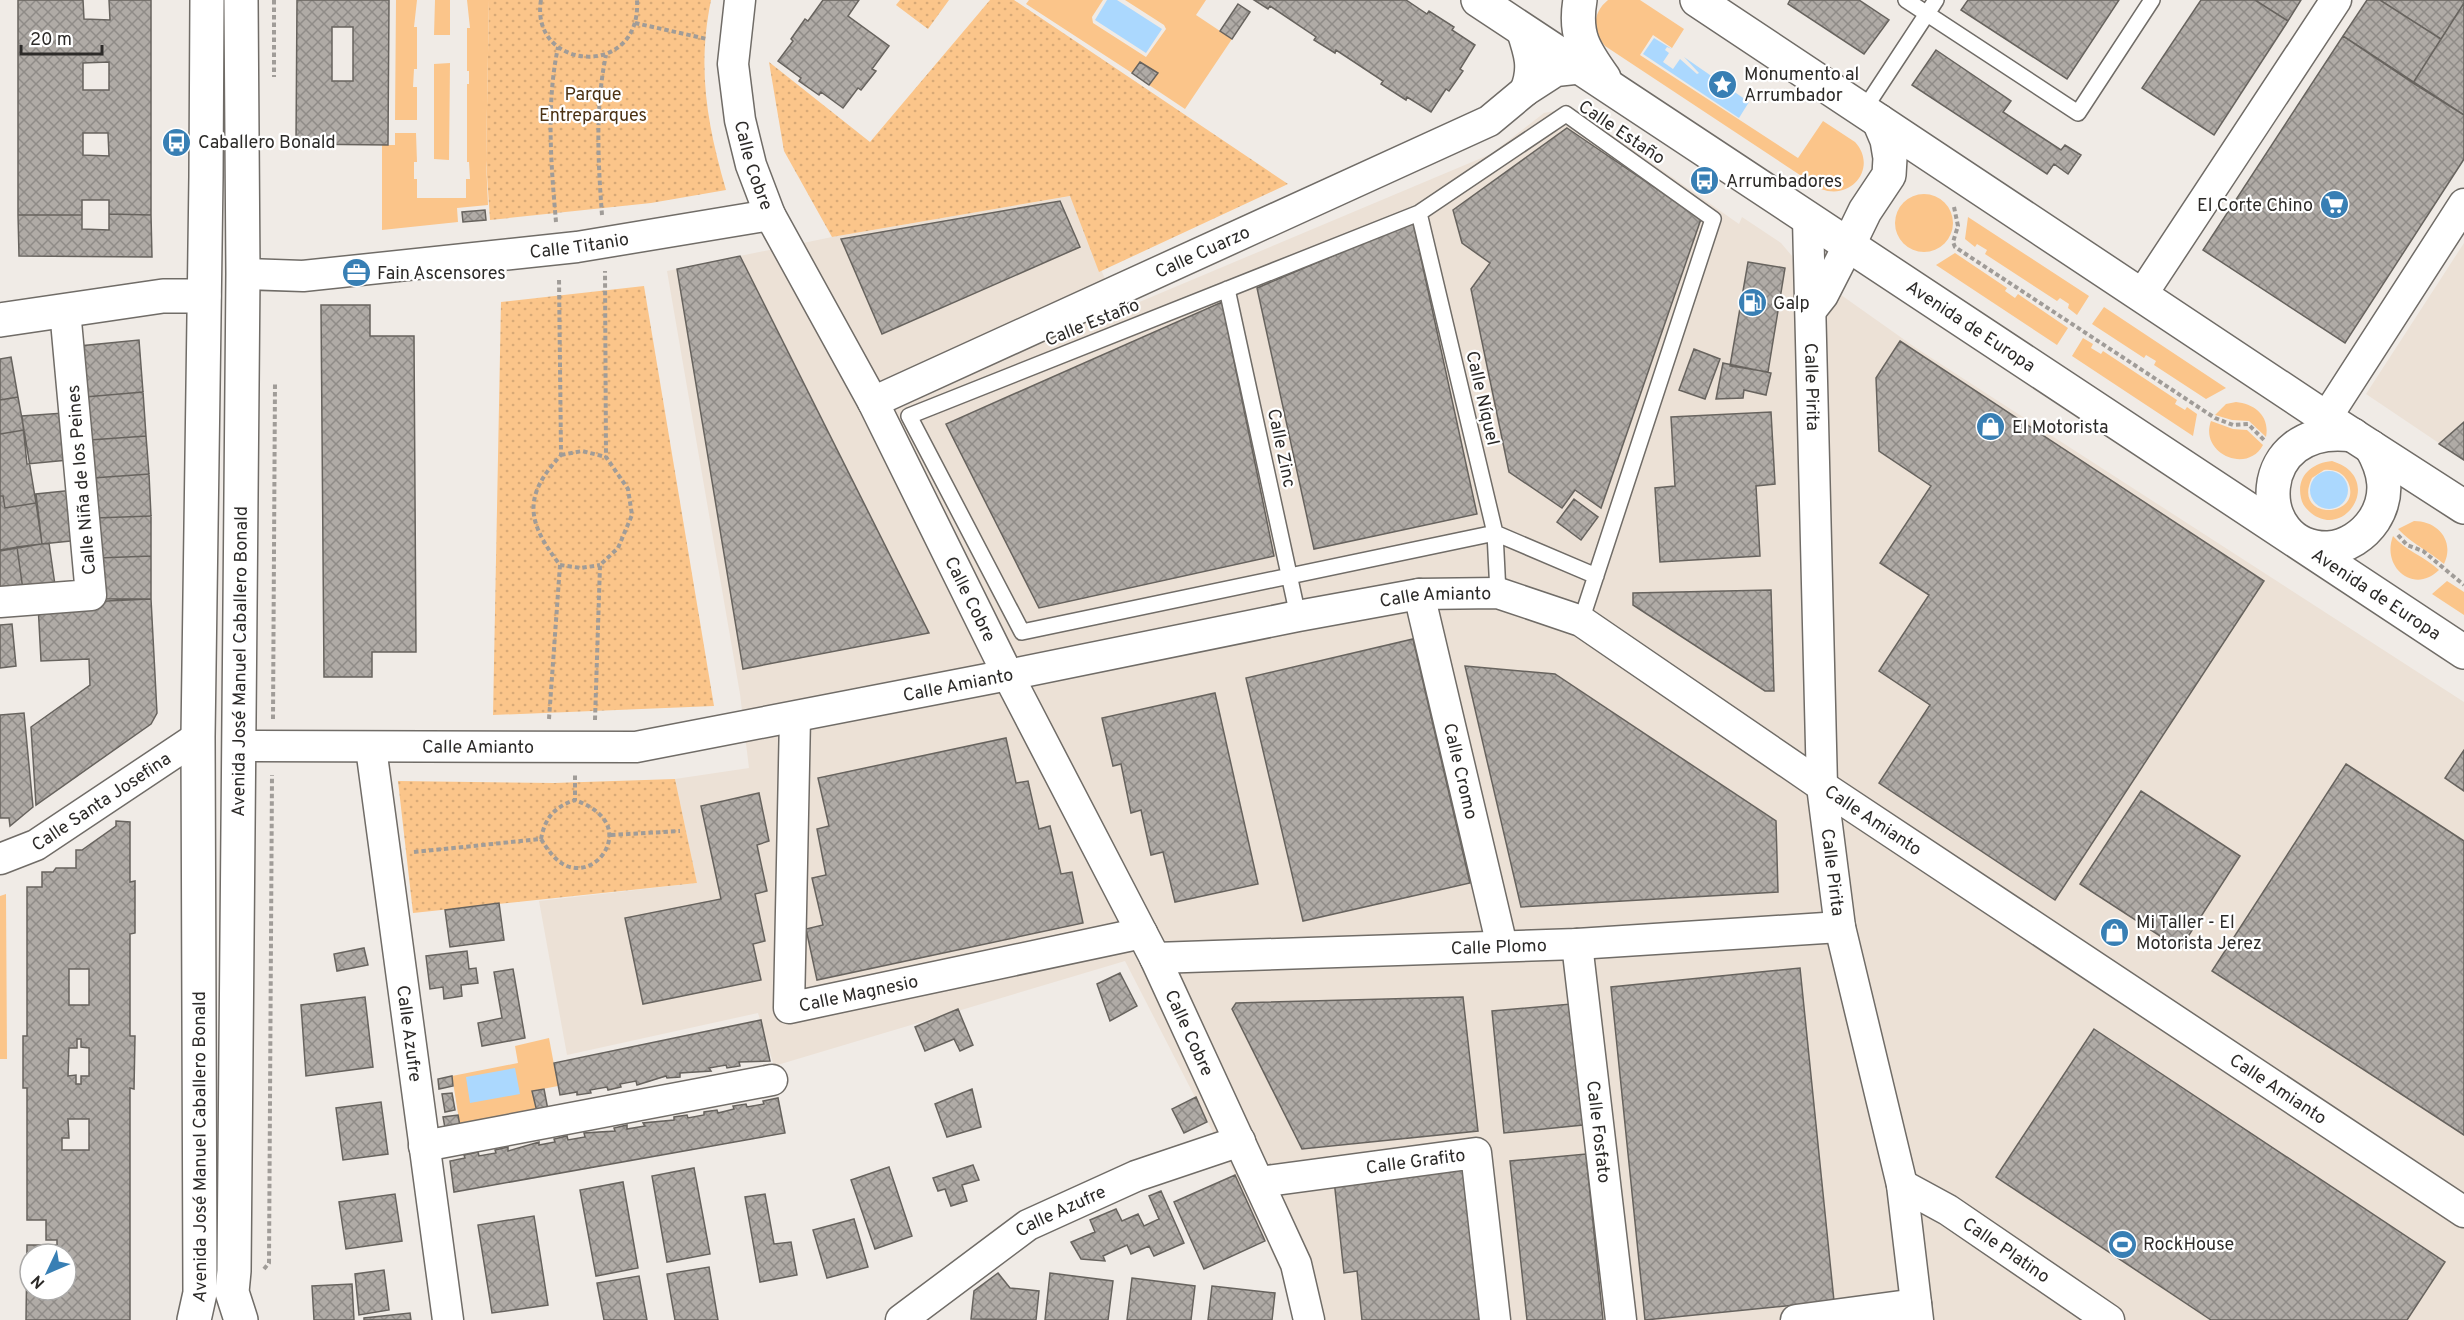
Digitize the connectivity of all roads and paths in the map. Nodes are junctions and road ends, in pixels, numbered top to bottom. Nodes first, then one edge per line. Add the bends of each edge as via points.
1 (207, 0) edge
2 (241, 0) edge
3 (274, 0) edge
4 (540, 0) edge
5 (637, 0) edge
6 (740, 0) edge
7 (1478, 0) edge
8 (1580, 0) edge
9 (1697, 0) edge
10 (1906, 0) edge
11 (1936, 0) edge
12 (2152, 0) edge
13 (2336, 0) edge
14 (1927, 14) junction
15 (635, 23) junction
16 (1521, 28) junction
17 (734, 45) junction
18 (558, 47) junction
19 (606, 55) junction
20 (1596, 76) junction
21 (274, 81) dead end
22 (1525, 92) junction
23 (1871, 116) junction
24 (2464, 204) edge
25 (1954, 206) dead end
26 (1865, 211) junction
27 (1419, 213) junction
28 (770, 215) junction
29 (1812, 222) junction
30 (604, 243) junction
31 (559, 249) junction
32 (1861, 254) junction
33 (243, 274) junction
34 (1227, 290) junction
35 (204, 296) junction
36 (2141, 296) junction
37 (1817, 302) junction
38 (66, 310) junction
39 (0, 320) edge
40 (275, 372) dead end
41 (873, 402) junction
42 (2326, 418) junction
43 (2362, 441) junction
44 (561, 454) junction
45 (606, 457) junction
46 (2286, 457) junction
47 (2464, 507) edge
48 (2375, 517) junction
49 (1495, 533) junction
50 (2296, 540) junction
51 (560, 565) junction
52 (600, 565) junction
53 (1290, 576) junction
54 (1596, 576) junction
55 (2464, 585) edge
56 (1498, 593) junction
57 (1419, 594) junction
58 (0, 602) edge
59 (1298, 616) junction
60 (1581, 621) junction
61 (2464, 652) edge
62 (1008, 675) junction
63 (795, 717) junction
64 (198, 737) junction
65 (238, 746) junction
66 (273, 746) junction
67 (572, 747) junction
68 (371, 748) junction
69 (1822, 786) junction
70 (575, 800) junction
71 (680, 831) dead end
72 (611, 835) junction
73 (541, 839) junction
74 (385, 855) junction
75 (0, 859) edge
76 (1840, 927) junction
77 (1577, 944) junction
78 (1148, 945) junction
79 (1502, 946) junction
80 (771, 1080) dead end
81 (1240, 1141) junction
82 (424, 1146) junction
83 (1259, 1182) junction
84 (1902, 1185) junction
85 (2464, 1212) edge
86 (269, 1263) dead end
87 (1917, 1312) edge
88 (194, 1320) edge
89 (241, 1320) edge
90 (448, 1320) edge
91 (901, 1320) edge
92 (1309, 1320) edge
93 (1494, 1320) edge
94 (1621, 1320) edge
95 (1796, 1320) edge
96 (2109, 1320) edge

1 - 35 main road, Avenida José Manuel Caballero Bonald
2 - 33 main road, Avenida José Manuel Caballero Bonald
3 - 21 path
4 - 18 path via 542,24
5 - 15 path
6 - 17 street, Calle Cobre
7 - 16 main road, Avenida de Europa
8 - 20 main road via 1579,37
9 - 23 main road
10 - 14 lane
11 - 14 lane
12 - 14 lane via 2078,113
13 - 36 street
14 - 23 lane
15 - 17 path
15 - 19 path via 623,45
16 - 20 main road, Avenida de Europa
16 - 22 street via 1532,65
17 - 28 street, Calle Cobre via 740,120 751,165
18 - 19 path via 575,56
18 - 31 path via 550,116
19 - 30 path via 598,115
20 - 22 street, Calle Cuarzo via 1556,71
20 - 29 main road, Avenida de Europa
22 - 41 street, Calle Cuarzo via 1489,121
23 - 26 main road via 1887,140 1889,175
23 - 36 main road
24 - 42 street
25 - 46 path via 1958,226 1955,247 2215,418 2233,425 2248,424
26 - 29 main road via 1852,222 1835,226
26 - 32 main road
27 - 34 lane, Calle Estaño
27 - 49 lane, Calle Níquel
27 - 54 lane, Calle Estaño via 1566,114 1713,219
28 - 30 street, Calle Titanio
28 - 41 street, Calle Cobre
29 - 32 main road, Avenida de Europa
29 - 37 street, Calle Pirita
30 - 31 street, Calle Titanio
30 - 45 path
31 - 33 street, Calle Titanio via 303,276
31 - 44 path
32 - 37 street, Calle Pirita
32 - 50 main road, Avenida de Europa
33 - 65 main road, Avenida José Manuel Caballero Bonald
34 - 53 lane, Calle Zinc
34 - 53 lane, Calle Estaño via 909,416 1022,632
35 - 38 main road via 163,296
35 - 64 main road, Avenida José Manuel Caballero Bonald
36 - 42 main road
37 - 69 street, Calle Pirita
38 - 39 main road
38 - 58 street, Calle Niña de los Peines via 91,595
40 - 66 path
41 - 62 street, Calle Cobre
42 - 43 main road
43 - 46 main road via 2334,432 2314,436 2296,444
43 - 47 main road
43 - 48 main road via 2381,464 2385,484 2383,503
44 - 45 path via 582,451
44 - 51 path via 545,472 534,494 534,518 542,542
45 - 52 path via 628,489 632,515 618,548
46 - 50 main road via 2275,475 2273,492 2283,527
48 - 50 main road via 2364,533 2340,546 2313,547
48 - 55 path
49 - 53 lane, Calle Estaño
49 - 54 lane
49 - 56 lane, Calle Níquel
50 - 61 main road, Avenida de Europa
51 - 52 path
51 - 67 path
52 - 67 path
53 - 59 lane, Calle Zinc
54 - 60 lane, Calle Estaño
56 - 57 street, Calle Amianto
56 - 60 street, Calle Amianto
57 - 59 street, Calle Amianto
57 - 79 street, Calle Cromo
59 - 62 street, Calle Amianto
60 - 69 street, Calle Amianto
62 - 63 street, Calle Amianto
62 - 78 street, Calle Cobre
63 - 67 street, Calle Amianto via 636,747
63 - 78 street, Calle Magnesio via 789,1008
64 - 75 street, Calle Santa Josefina via 36,845
64 - 88 main road, Avenida José Manuel Caballero Bonald via 200,1293
65 - 66 street, Calle Amianto
65 - 89 main road, Avenida José Manuel Caballero Bonald via 232,1292
66 - 68 street, Calle Amianto
66 - 86 path
67 - 68 street, Calle Amianto
67 - 70 path
68 - 74 street, Calle Azufre
69 - 76 street, Calle Pirita
69 - 85 street, Calle Amianto
70 - 72 path via 604,818
70 - 73 path via 554,811 544,823
71 - 72 path
72 - 73 path via 606,853 584,867 568,867 560,862
73 - 74 path
74 - 82 street, Calle Azufre
76 - 77 street, Calle Plomo
76 - 84 street, Calle Pirita
77 - 79 street, Calle Plomo
77 - 94 street, Calle Fosfato
78 - 79 street, Calle Plomo
78 - 81 street, Calle Cobre
80 - 82 street
81 - 83 street, Calle Cobre
81 - 91 street, Calle Azufre via 1136,1176 1028,1225
82 - 90 street, Calle Azufre
83 - 92 street, Calle Cobre via 1296,1264
83 - 93 street, Calle Grafito via 1476,1153
84 - 87 street, Calle Pirita
84 - 96 street, Calle Platino via 1947,1210
87 - 95 street

